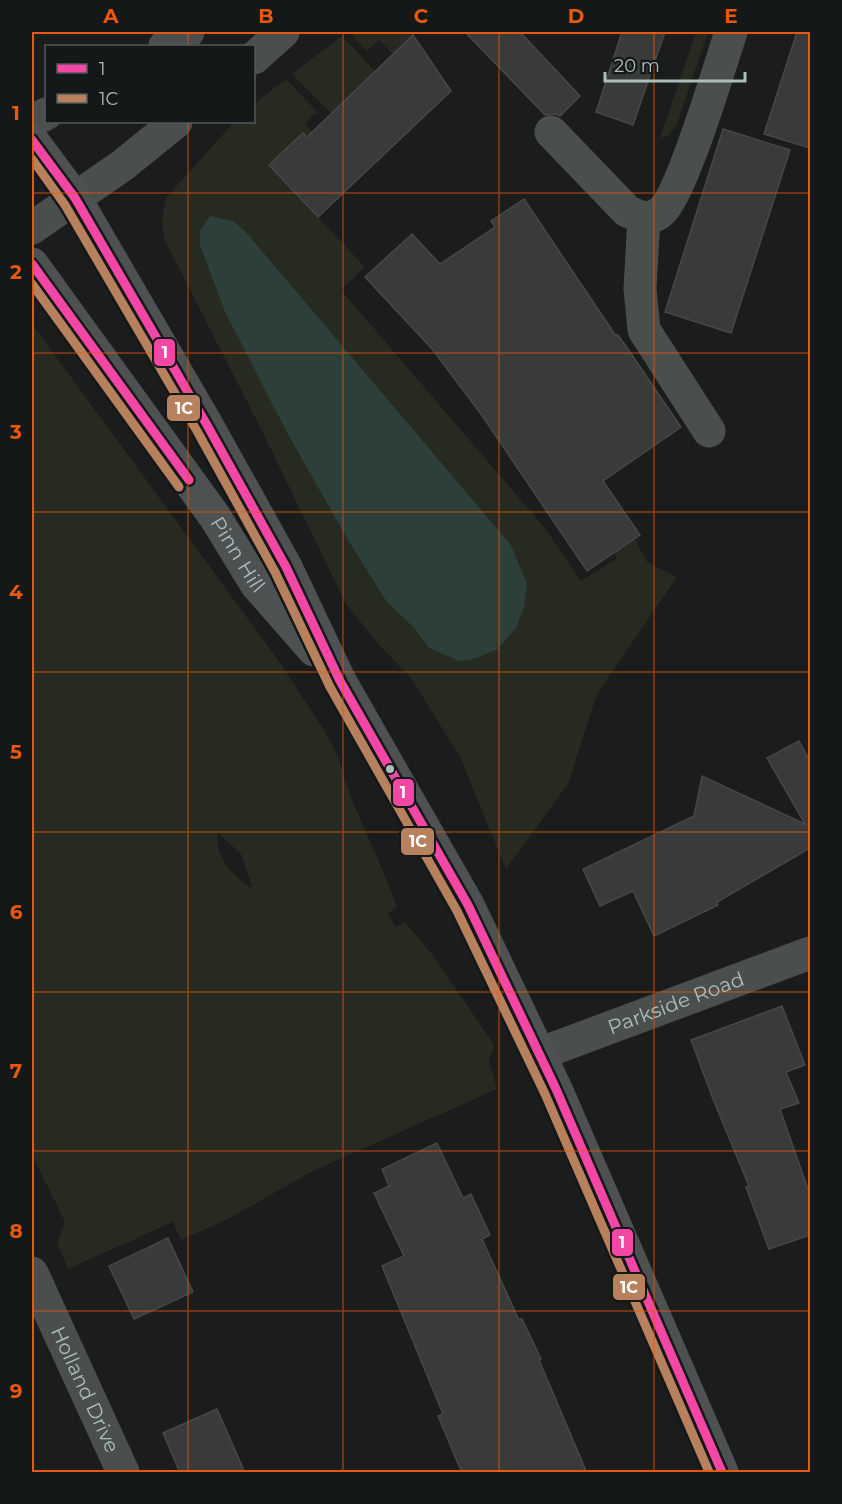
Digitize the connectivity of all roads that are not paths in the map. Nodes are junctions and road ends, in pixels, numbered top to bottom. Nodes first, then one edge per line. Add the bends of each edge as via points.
1 (188, 32) edge
2 (283, 32) edge
3 (731, 32) edge
4 (167, 45) edge
5 (255, 57) edge
6 (175, 123) edge
7 (551, 132) dead end
8 (32, 140) edge
9 (75, 198) junction
10 (644, 218) junction
11 (32, 228) edge
12 (32, 264) edge
13 (710, 431) dead end
14 (340, 681) junction
15 (810, 953) edge
16 (539, 1054) junction
17 (32, 1273) edge
18 (123, 1473) edge
19 (722, 1473) edge

1 - 4 street
2 - 5 street
3 - 10 street via 668,205 658,214
6 - 9 street
7 - 10 street via 627,211
8 - 9 main road, Pinn Hill
9 - 11 street
9 - 14 main road, Pinn Hill via 286,567
10 - 13 street via 640,290 644,330
12 - 14 main road, Pinn Hill via 215,517 256,584
14 - 16 main road via 468,905
15 - 16 street, Parkside Road
16 - 19 main road
17 - 18 street, Holland Drive

